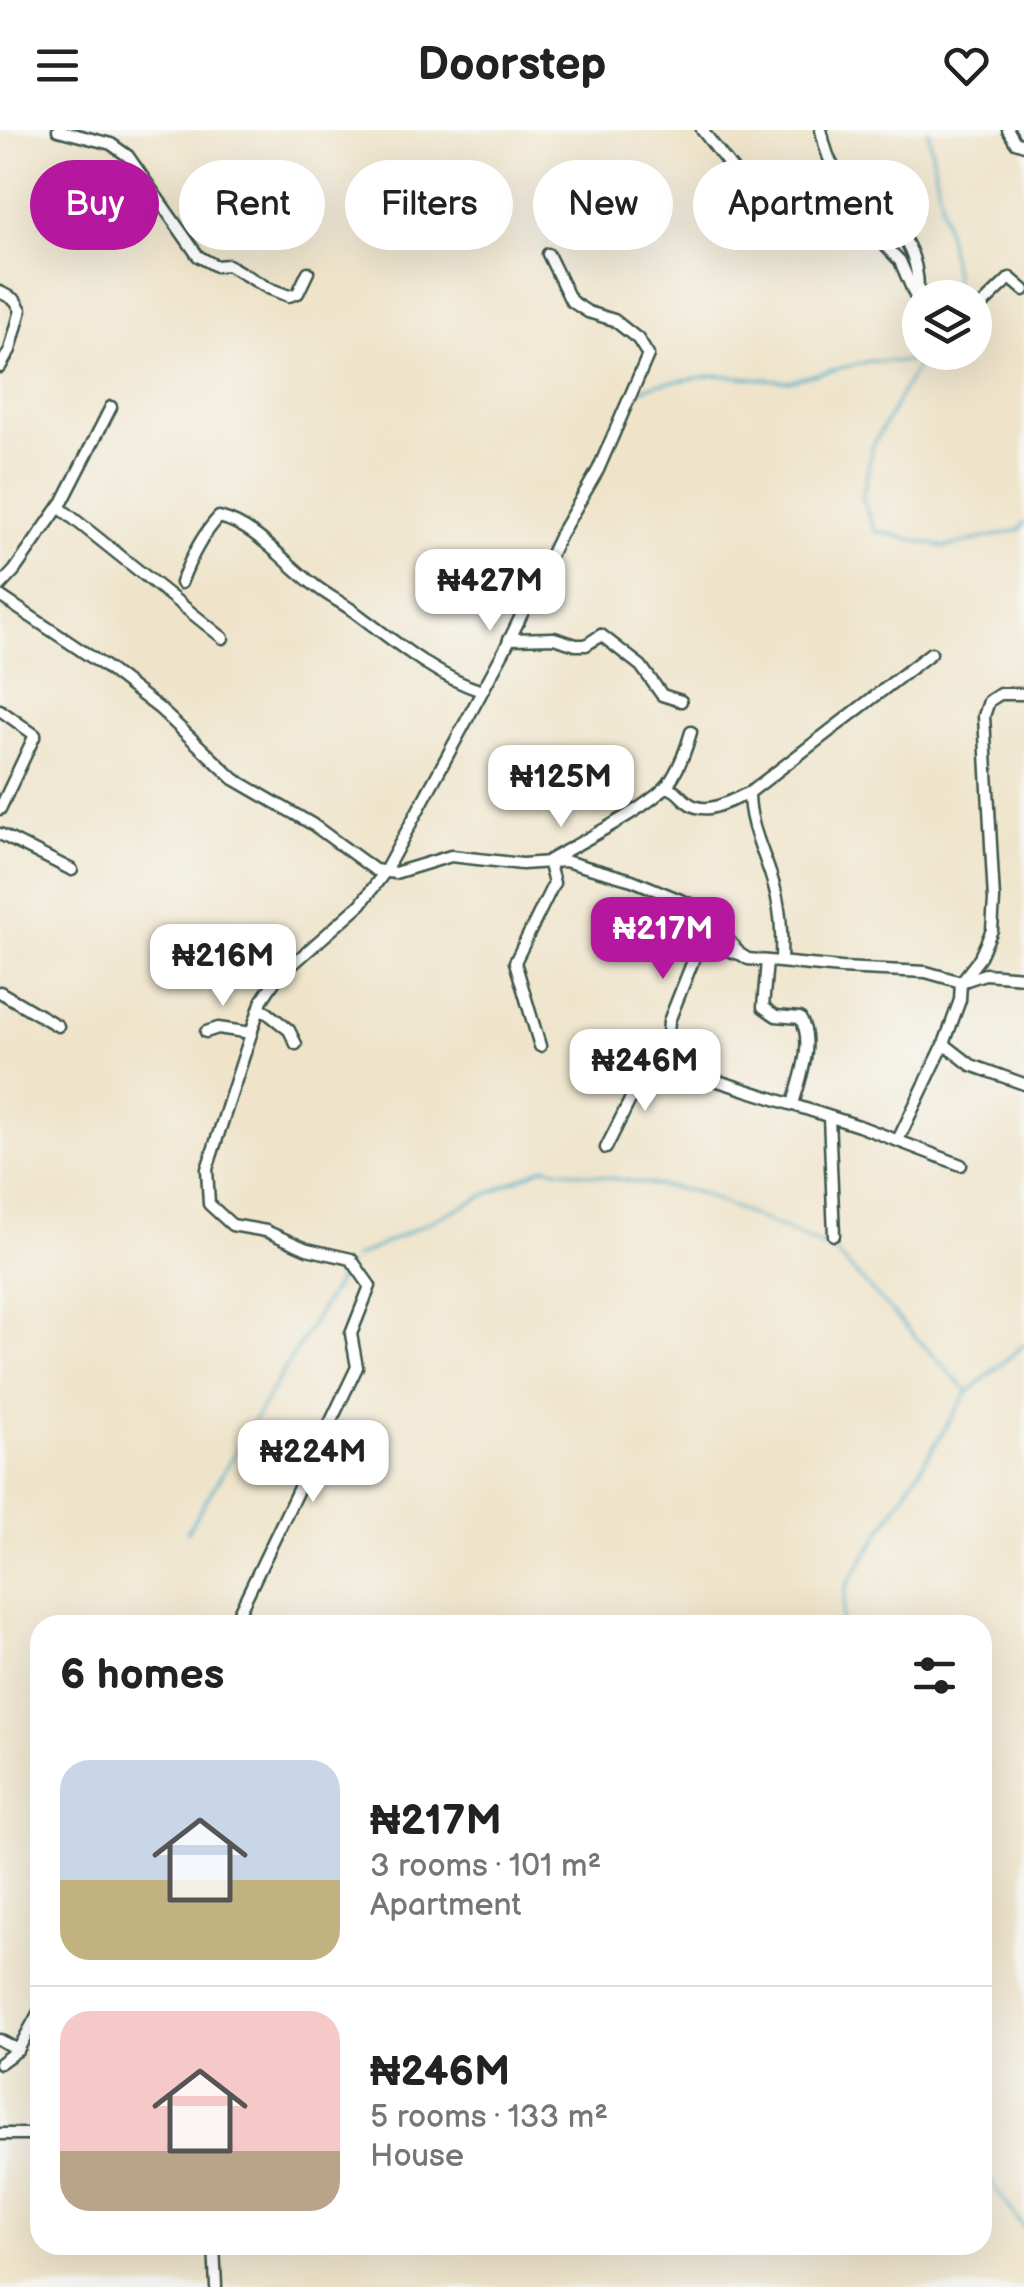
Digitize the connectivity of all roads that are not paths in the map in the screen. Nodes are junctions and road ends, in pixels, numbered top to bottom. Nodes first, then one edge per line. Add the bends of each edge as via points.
1 (58, 130) edge
2 (702, 130) edge
3 (821, 130) edge
4 (1008, 130) edge
5 (1024, 145) edge
6 (548, 254) dead end
7 (308, 272) dead end
8 (908, 280) edge
9 (916, 280) edge
10 (1024, 290) edge
11 (0, 292) edge
12 (992, 295) edge
13 (0, 367) edge
14 (111, 407) dead end
15 (59, 507) junction
16 (181, 583) dead end
17 (0, 586) edge
18 (0, 596) edge
19 (223, 638) dead end
20 (509, 640) junction
21 (931, 653) dead end
22 (482, 690) junction
23 (1024, 694) edge
24 (681, 702) dead end
25 (0, 710) edge
26 (691, 732) dead end
27 (666, 787) junction
28 (749, 794) junction
29 (0, 810) edge
30 (0, 834) edge
31 (548, 861) junction
32 (72, 870) dead end
33 (384, 874) junction
34 (708, 922) junction
35 (767, 961) junction
36 (780, 961) junction
37 (1024, 977) edge
38 (960, 982) junction
39 (0, 992) edge
40 (260, 1007) junction
41 (58, 1026) dead end
42 (252, 1031) junction
43 (206, 1032) dead end
44 (296, 1044) dead end
45 (944, 1044) junction
46 (540, 1046) dead end
47 (666, 1058) junction
48 (1024, 1084) edge
49 (793, 1104) junction
50 (828, 1118) junction
51 (898, 1140) junction
52 (606, 1148) dead end
53 (960, 1165) dead end
54 (834, 1235) dead end
55 (238, 1615) edge
56 (30, 2028) edge
57 (0, 2040) edge
58 (18, 2050) junction
59 (0, 2063) edge
60 (0, 2134) edge
61 (30, 2134) edge
62 (214, 2255) edge
63 (216, 2287) edge

1 - 7 street via 111,144 128,156 198,256 289,296 298,293
2 - 8 street via 740,179 780,192 806,212 838,214 870,230
3 - 9 street via 832,165 900,230
4 - 5 street
6 - 20 street via 571,301 614,320 648,355 598,470
10 - 12 street via 1010,278
11 - 13 street via 21,310
14 - 15 street
15 - 17 street
15 - 19 street
16 - 22 street via 211,526 219,517 230,520 402,649
18 - 33 street via 118,676 234,778
20 - 22 street
20 - 24 street via 554,638 576,645 601,635 641,666 662,694
21 - 28 street
22 - 33 street
23 - 38 street via 1000,694 984,716 992,930
25 - 29 street via 35,734
26 - 27 street
27 - 28 street via 697,808
27 - 31 street
28 - 36 street via 749,814 783,920
30 - 32 street
31 - 33 street via 451,856
31 - 34 street via 632,880 689,904
31 - 46 street via 554,883 515,962
33 - 40 street via 361,904 276,979
34 - 35 street via 740,954
34 - 47 street via 669,1021
35 - 36 street
35 - 49 street via 763,1007 800,1018 806,1032
36 - 38 street via 926,972
37 - 38 street via 986,974
38 - 45 street
39 - 41 street
40 - 42 street
40 - 44 street
42 - 43 street
42 - 55 street via 206,1170 210,1204 232,1226 266,1230 351,1260 370,1286 352,1334 357,1367
45 - 48 street via 971,1064
45 - 51 street
47 - 49 street
47 - 52 street via 646,1068
49 - 50 street
50 - 51 street
50 - 54 street
51 - 53 street
56 - 58 street
57 - 58 street
58 - 59 street
60 - 61 street
62 - 63 street

